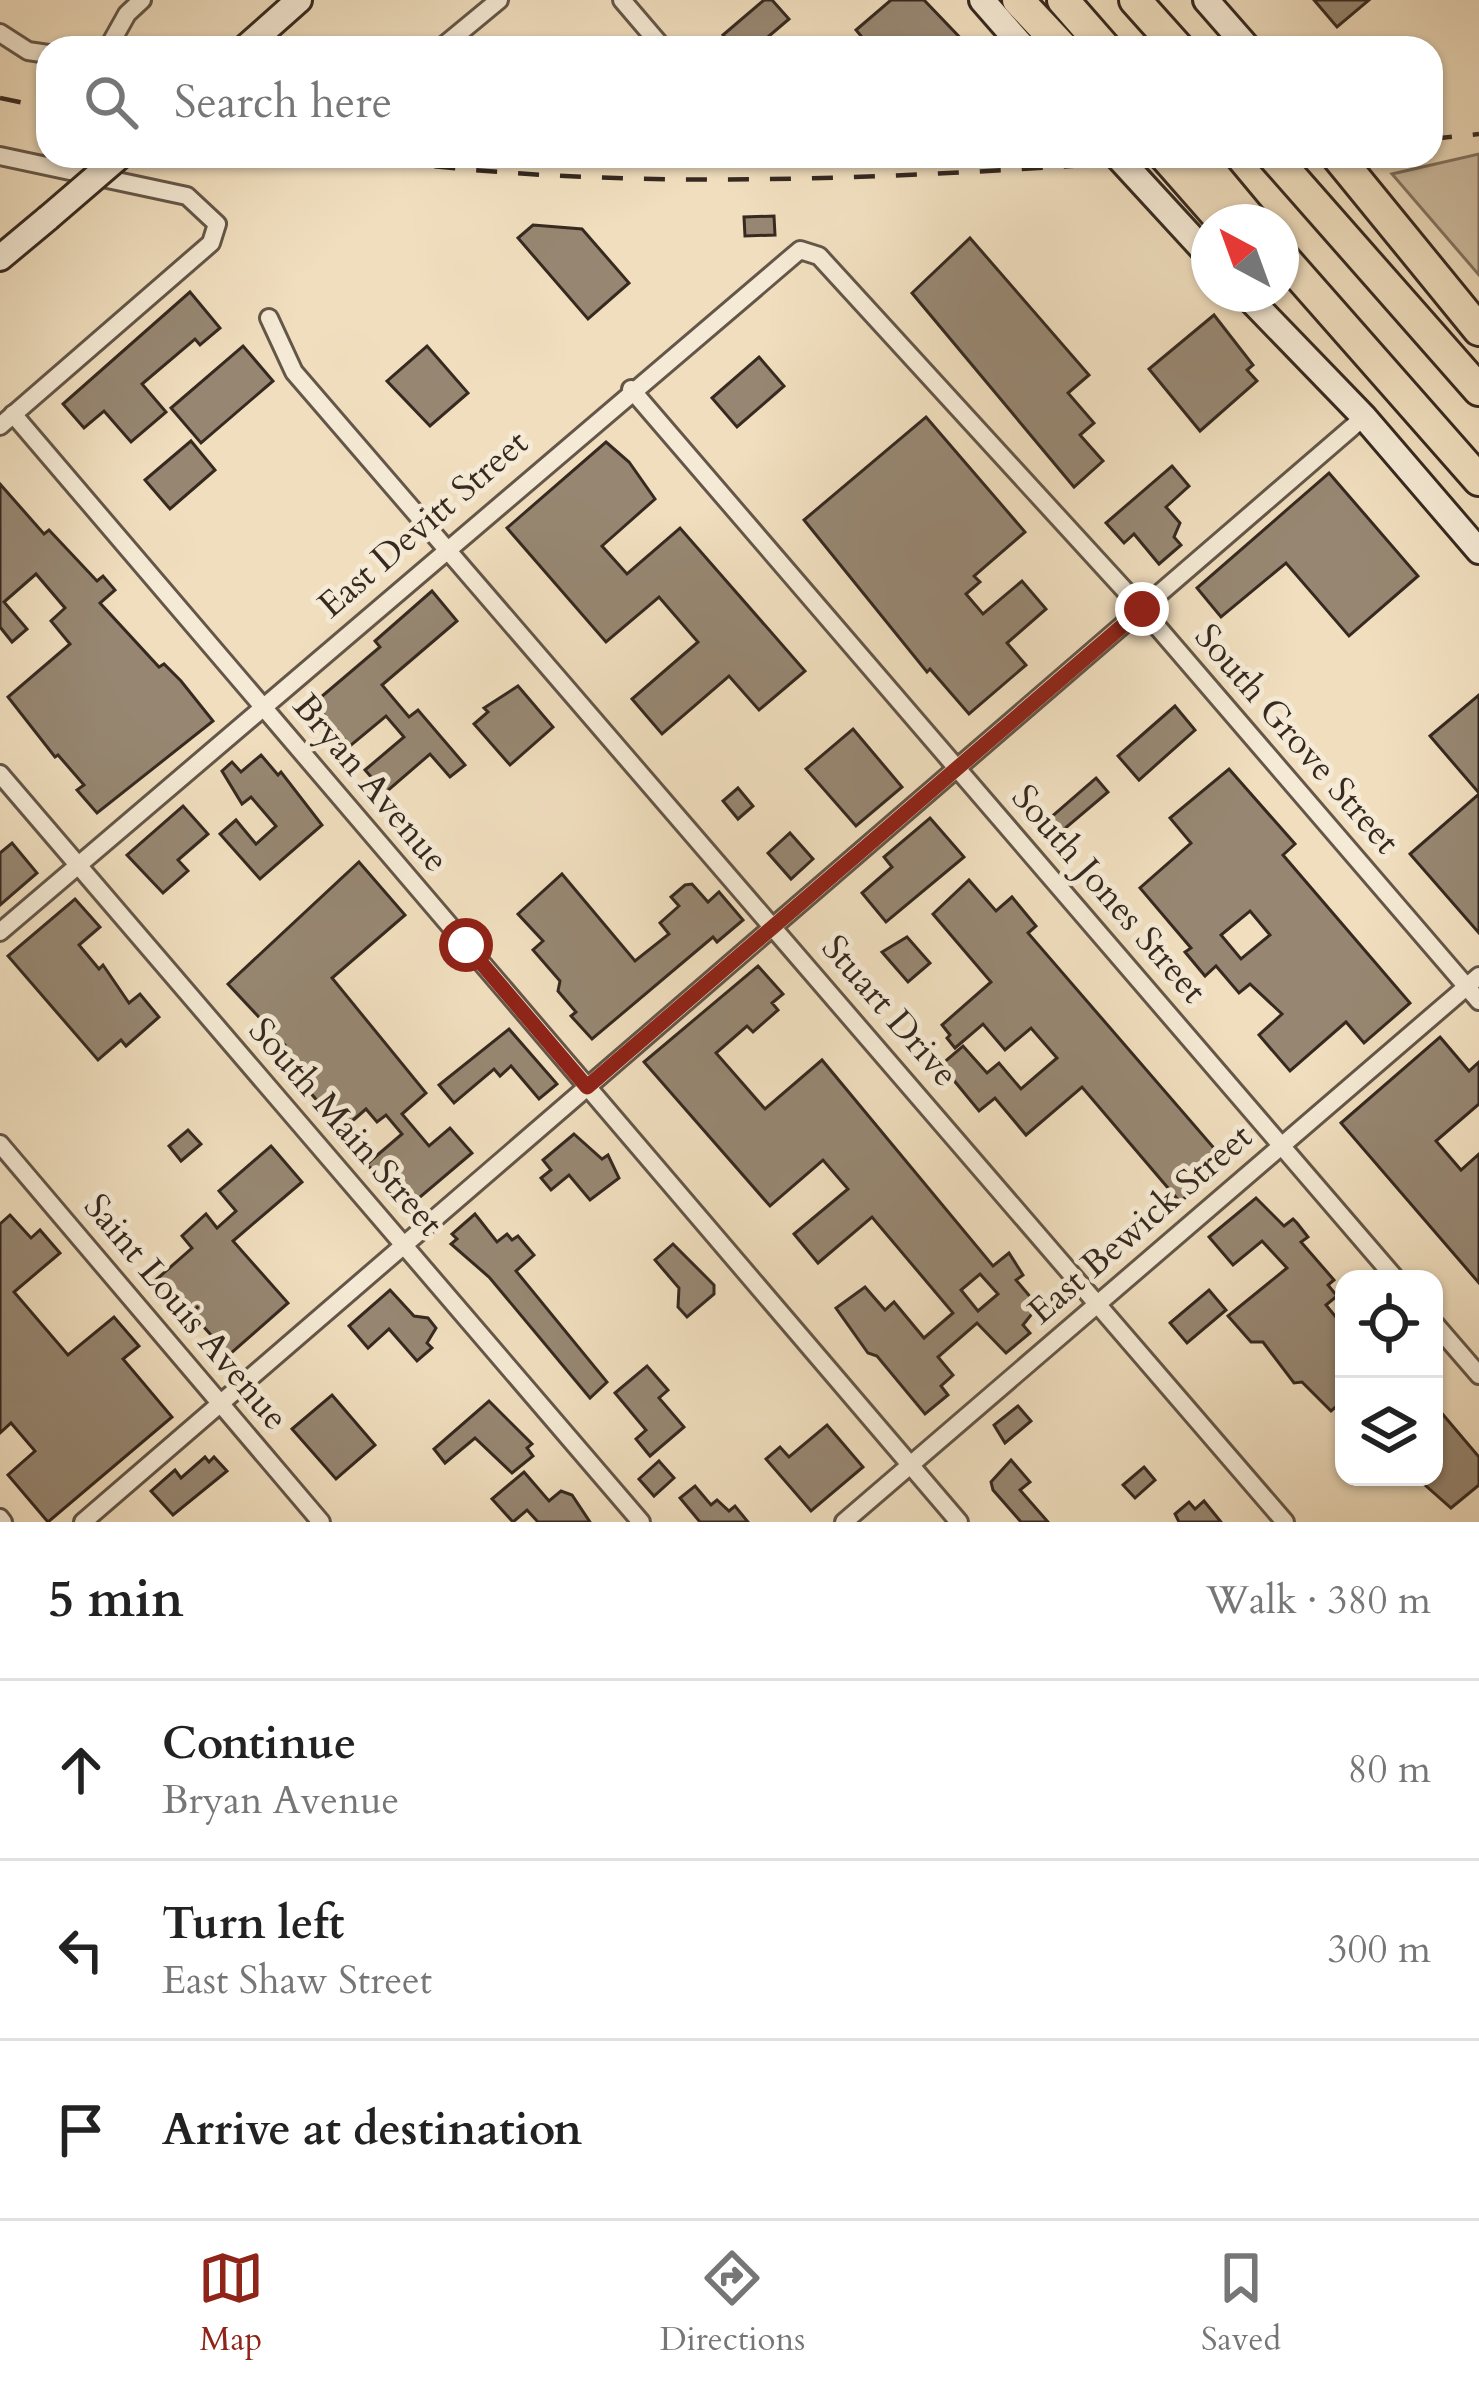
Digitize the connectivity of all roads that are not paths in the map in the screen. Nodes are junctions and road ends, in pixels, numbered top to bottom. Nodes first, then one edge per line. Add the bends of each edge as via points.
1 (142, 0) edge
2 (299, 0) edge
3 (499, 0) edge
4 (622, 0) edge
5 (982, 0) edge
6 (1018, 0) edge
7 (1063, 0) edge
8 (1136, 0) edge
9 (1206, 0) edge
10 (0, 33) edge
11 (115, 36) edge
12 (259, 36) edge
13 (456, 36) edge
14 (653, 36) edge
15 (1014, 36) edge
16 (1052, 36) edge
17 (1094, 36) edge
18 (1168, 36) edge
19 (1238, 36) edge
20 (36, 52) edge
21 (0, 156) edge
22 (36, 164) edge
23 (56, 168) edge
24 (105, 168) edge
25 (1128, 168) edge
26 (1176, 168) edge
27 (1208, 168) edge
28 (1284, 168) edge
29 (1349, 168) edge
30 (1350, 168) edge
31 (1207, 204) edge
32 (1238, 204) edge
33 (1191, 236) edge
34 (819, 256) joint
35 (0, 258) edge
36 (1299, 278) edge
37 (1299, 295) edge
38 (1324, 308) junction
39 (1262, 312) edge
40 (1479, 313) edge
41 (269, 318) dead end
42 (1479, 330) edge
43 (632, 388) junction
44 (1479, 390) edge
45 (1364, 417) junction
46 (6, 420) edge
47 (1479, 480) edge
48 (447, 546) junction
49 (1479, 551) edge
50 (1142, 609) junction
51 (262, 707) junction
52 (957, 768) junction
53 (0, 775) edge
54 (79, 866) junction
55 (774, 926) junction
56 (0, 932) edge
57 (1475, 988) edge
58 (587, 1087) junction
59 (0, 1144) edge
60 (1282, 1145) junction
61 (404, 1246) junction
62 (1388, 1270) edge
63 (1098, 1304) junction
64 (1443, 1333) edge
65 (1479, 1375) edge
66 (220, 1404) junction
67 (910, 1465) junction
68 (83, 1522) edge
69 (321, 1522) edge
70 (641, 1522) edge
71 (844, 1522) edge
72 (958, 1522) edge
73 (1285, 1522) edge

1 - 11 street
2 - 12 main road
3 - 13 street
4 - 14 street
5 - 15 main road
6 - 16 highway
7 - 17 highway
8 - 18 highway
9 - 19 main road
10 - 20 street
21 - 22 street
23 - 46 street via 187,196 217,224 211,243
24 - 35 main road, bridge
25 - 33 main road
26 - 31 highway
27 - 32 highway
28 - 44 highway
29 - 42 highway
30 - 40 main road
34 - 43 street, East Devitt Street via 800,250 777,265
34 - 50 street, South Grove Street
36 - 38 highway
37 - 38 highway
38 - 47 highway
39 - 45 main road
41 - 48 street, Stuart Drive via 294,372
43 - 48 street, East Devitt Street
43 - 52 street, South Jones Street
45 - 49 main road
45 - 50 street
46 - 51 street, Bryan Avenue
48 - 51 street, East Devitt Street
48 - 55 street, Stuart Drive
50 - 52 street
50 - 57 street, South Grove Street
51 - 54 street, East Devitt Street
51 - 58 street, Bryan Avenue
52 - 55 street
52 - 60 street, South Jones Street
53 - 54 street, South Main Street
54 - 56 street, East Devitt Street
54 - 61 street, South Main Street
55 - 58 street
55 - 63 street, Stuart Drive
57 - 60 street, East Bewick Street
58 - 61 street
58 - 67 street, Bryan Avenue
59 - 66 street, Saint Louis Avenue
60 - 62 street, South Jones Street
60 - 63 street, East Bewick Street
61 - 66 street
61 - 70 street, South Main Street
63 - 67 street, East Bewick Street
63 - 73 street, Stuart Drive
64 - 65 street
66 - 68 street
66 - 69 street, Saint Louis Avenue
67 - 71 street, East Bewick Street
67 - 72 street, Bryan Avenue

